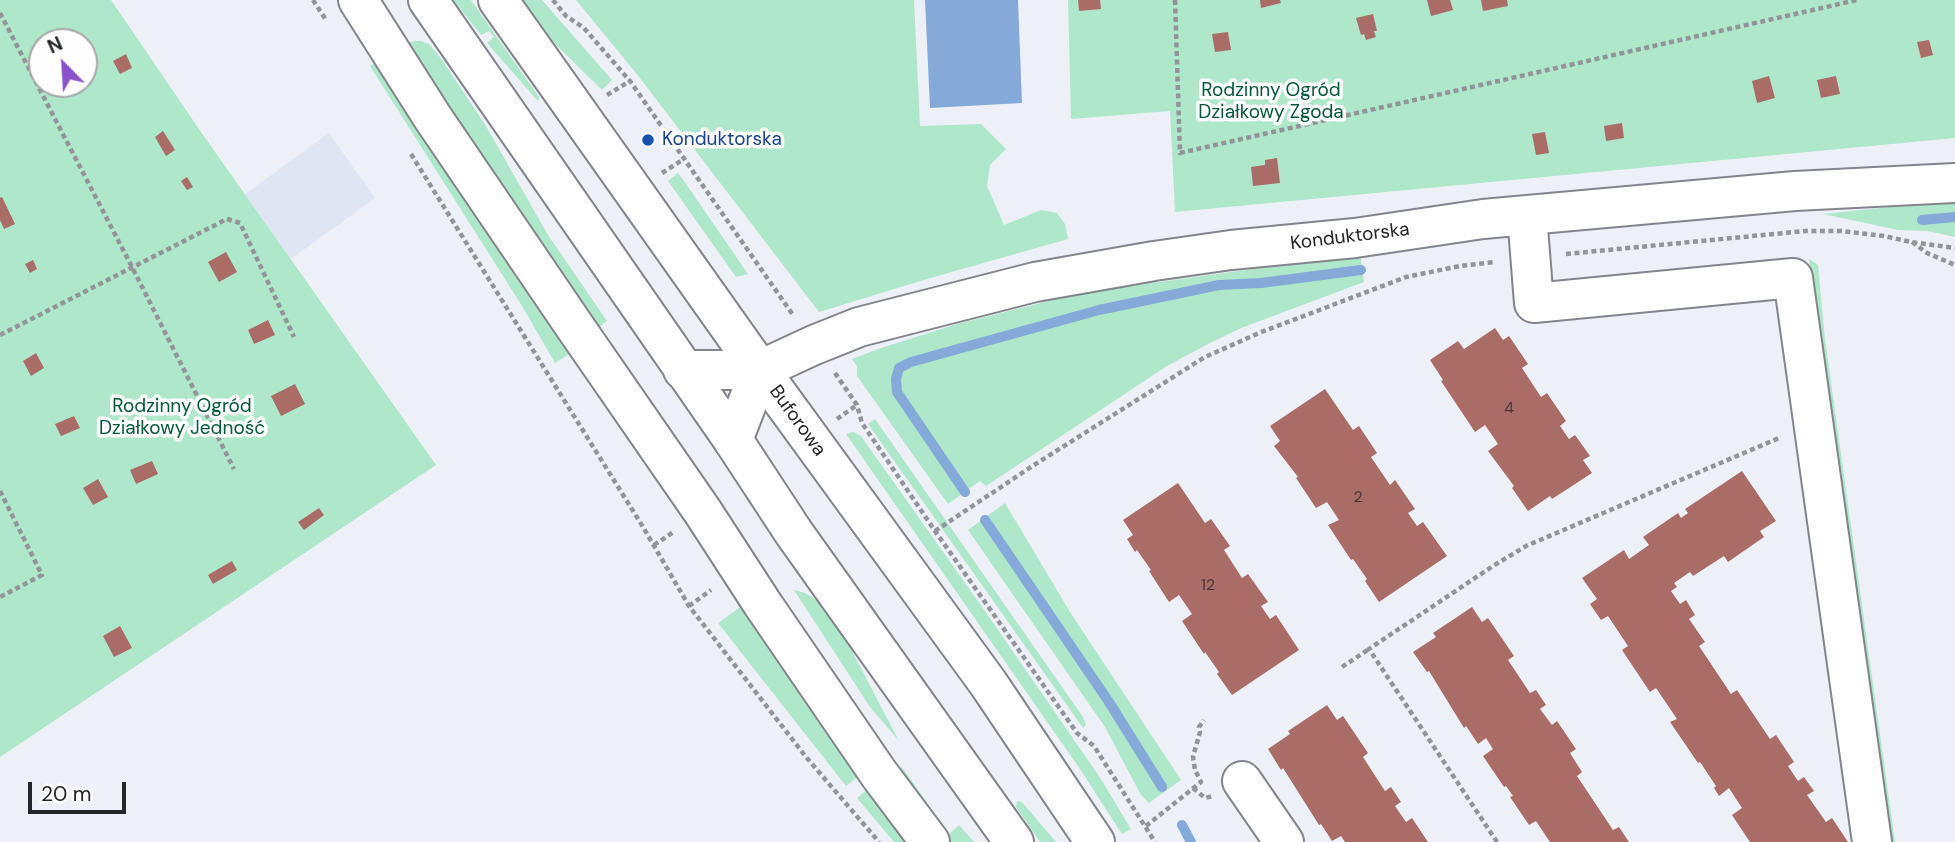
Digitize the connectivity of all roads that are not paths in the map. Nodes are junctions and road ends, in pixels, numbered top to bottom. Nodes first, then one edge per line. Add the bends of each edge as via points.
1 (358, 0) edge
2 (428, 0) edge
3 (498, 0) edge
4 (1955, 183) edge
5 (1527, 215) junction
6 (683, 370) junction
7 (760, 370) junction
8 (733, 440) junction
9 (1242, 781) dead end
10 (930, 842) edge
11 (1014, 842) edge
12 (1095, 842) edge
13 (1284, 842) edge
14 (1872, 842) edge

1 - 10 main road via 762,603
2 - 6 main road
3 - 7 main road, Buforowa
4 - 5 main road, Konduktorska via 1795,191
5 - 7 main road, Konduktorska via 1205,253 1035,282 859,327
5 - 14 main road via 1534,303 1793,278
6 - 7 main road, Konduktorska
6 - 8 main road
7 - 8 main road
7 - 12 main road, Buforowa via 988,683
8 - 11 main road
9 - 13 main road

